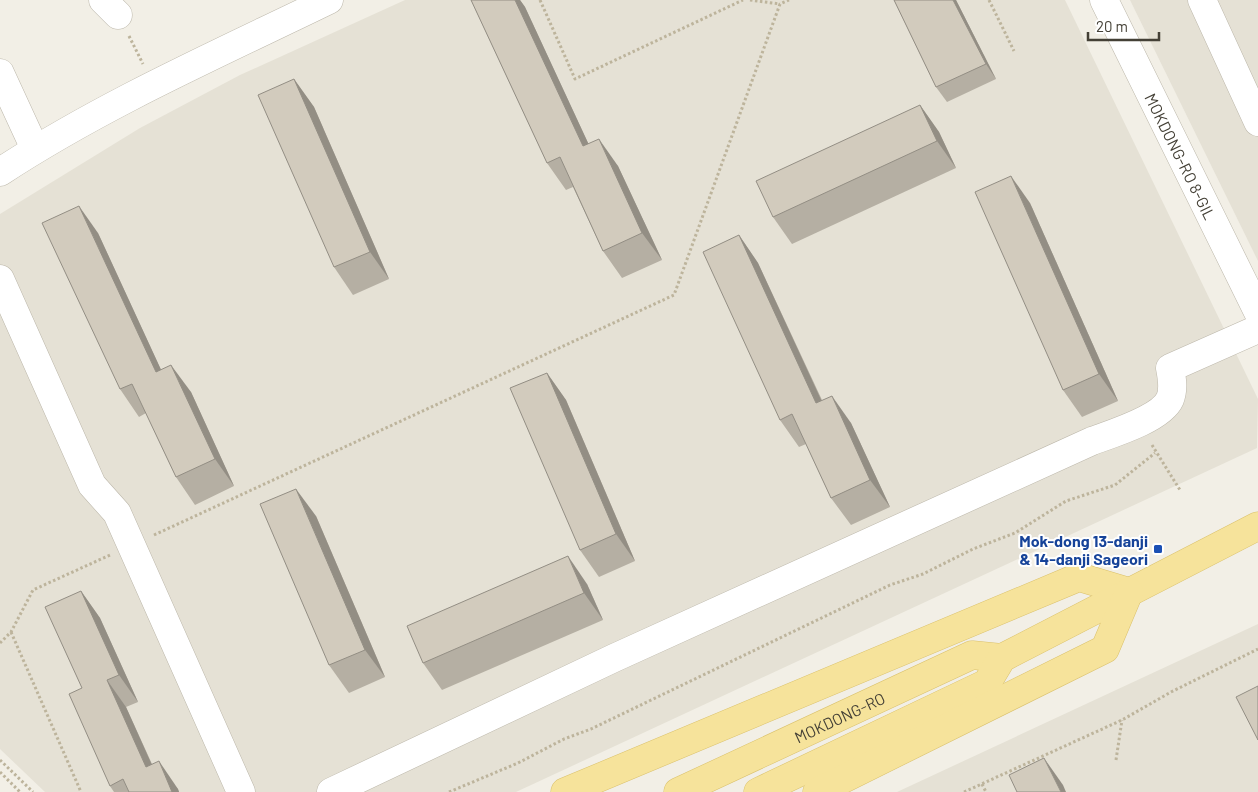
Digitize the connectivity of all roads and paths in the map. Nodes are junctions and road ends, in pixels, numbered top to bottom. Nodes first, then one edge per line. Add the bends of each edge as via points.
1 (329, 0) edge
2 (540, 0) edge
3 (743, 0) edge
4 (750, 0) edge
5 (789, 0) edge
6 (989, 0) edge
7 (1104, 0) edge
8 (1202, 0) edge
9 (780, 4) junction
10 (111, 8) edge
11 (1014, 51) dead end
12 (0, 74) edge
13 (154, 85) junction
14 (1258, 122) edge
15 (35, 149) junction
16 (0, 172) edge
17 (0, 279) edge
18 (1258, 312) edge
19 (1258, 329) edge
20 (1141, 422) junction
21 (1155, 453) junction
22 (1180, 490) dead end
23 (1258, 526) edge
24 (151, 536) dead end
25 (115, 553) dead end
26 (1129, 592) junction
27 (11, 632) junction
28 (0, 643) edge
29 (1258, 649) edge
30 (1002, 658) junction
31 (1122, 720) junction
32 (0, 760) edge
33 (1116, 760) dead end
34 (0, 772) edge
35 (982, 784) junction
36 (20, 792) edge
37 (33, 792) edge
38 (81, 792) edge
39 (240, 792) edge
40 (330, 792) edge
41 (449, 792) edge
42 (565, 792) edge
43 (678, 792) edge
44 (758, 792) edge
45 (816, 792) edge
46 (964, 792) edge
47 (986, 792) edge

1 - 13 street
2 - 3 path via 575,80
4 - 9 path
5 - 9 path
6 - 11 path
7 - 18 street, MOKDONG-RO 8-GIL
8 - 14 street
9 - 24 path via 674,294
10 - 13 path
12 - 15 street
13 - 15 street
15 - 16 street
17 - 39 street via 92,485 117,513
19 - 20 street via 1170,368 1170,400
20 - 21 path
20 - 40 street via 632,650
21 - 22 path
21 - 41 path via 1115,485 1066,501 1015,533 923,574 890,585 591,729
23 - 26 main road
25 - 27 path via 33,590
26 - 30 main road
26 - 42 main road via 1080,577
26 - 45 main road via 1105,649
27 - 28 path
27 - 38 path
29 - 31 path
30 - 43 main road, MOKDONG-RO via 972,655
30 - 44 main road, MOKDONG-RO via 987,683
31 - 33 path
31 - 35 path
32 - 37 path
34 - 36 path
35 - 46 path
35 - 47 path

